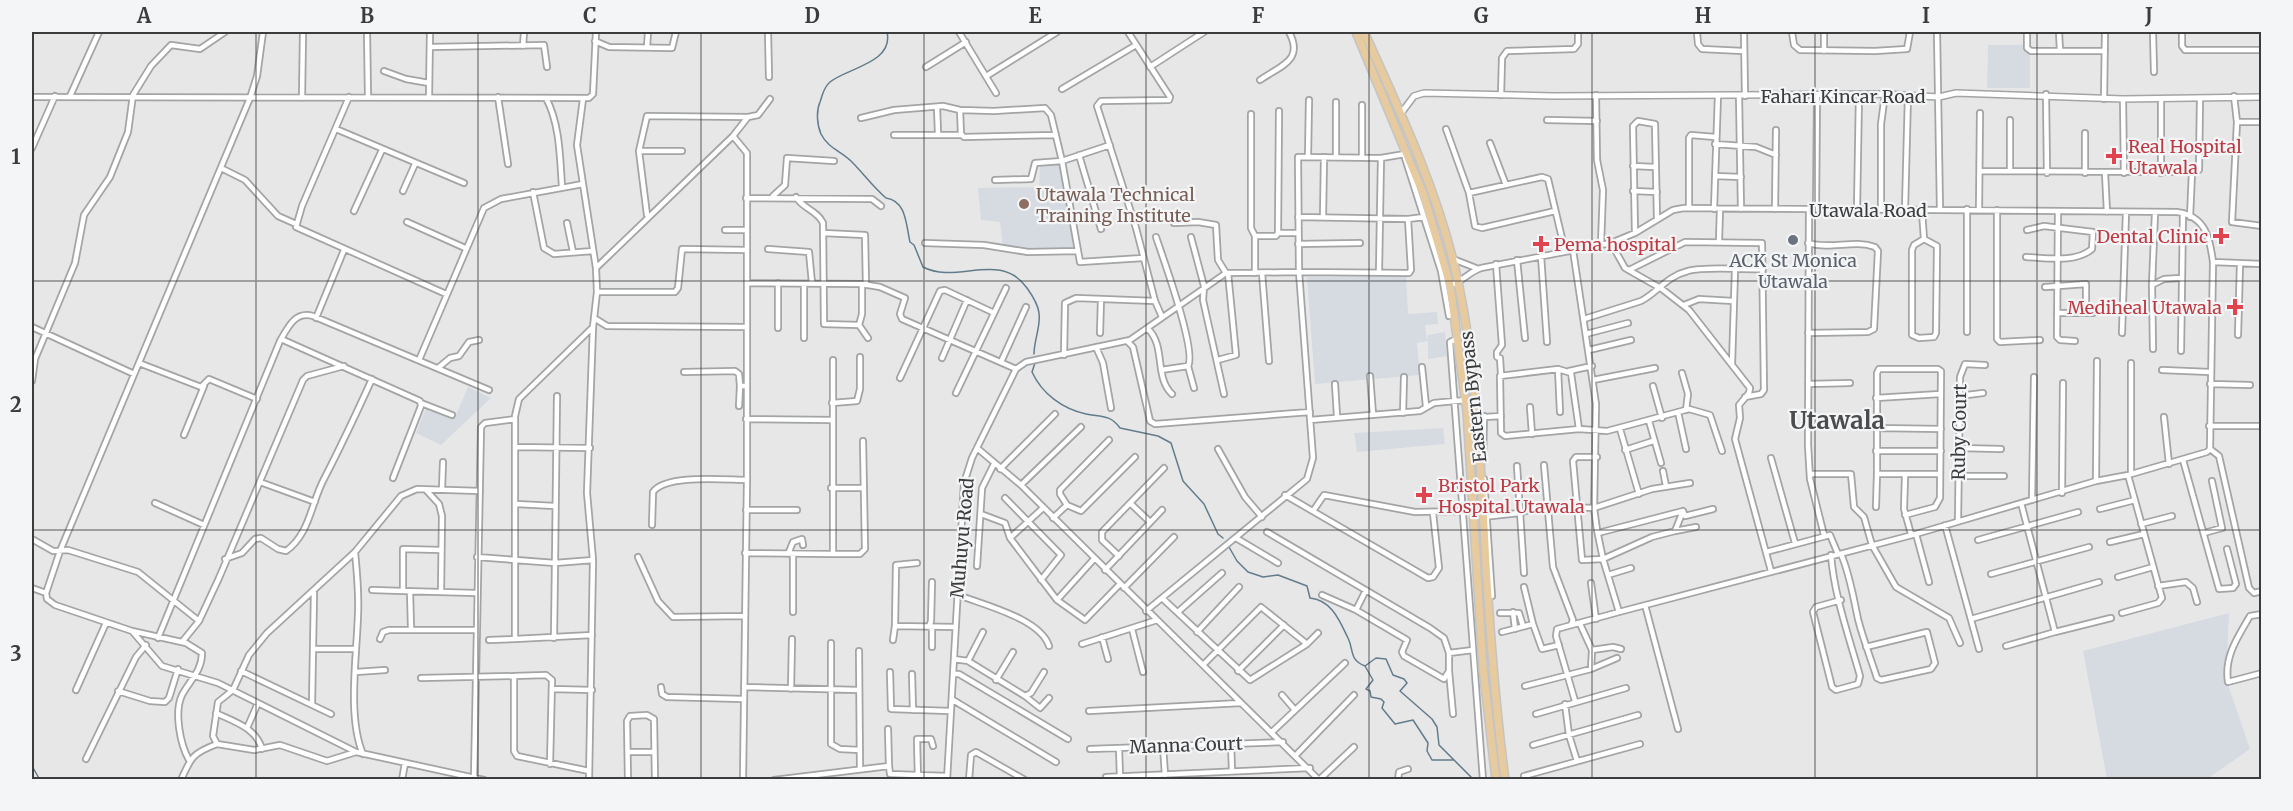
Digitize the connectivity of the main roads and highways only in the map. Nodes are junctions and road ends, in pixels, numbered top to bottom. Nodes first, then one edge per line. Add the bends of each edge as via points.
1 (1356, 32) edge
2 (1364, 32) edge
3 (1395, 98) junction
4 (1386, 102) junction
5 (1468, 432) junction
6 (1479, 433) junction
7 (1496, 780) edge
8 (1505, 780) edge

1 - 4 main road, Eastern Bypass
2 - 3 main road, Eastern Bypass
3 - 4 main road
3 - 6 main road, Eastern Bypass via 1425,172 1452,258 1481,416
4 - 5 main road, Eastern Bypass via 1450,285
5 - 6 main road
5 - 7 main road, Eastern Bypass via 1482,660
6 - 8 main road, Eastern Bypass

